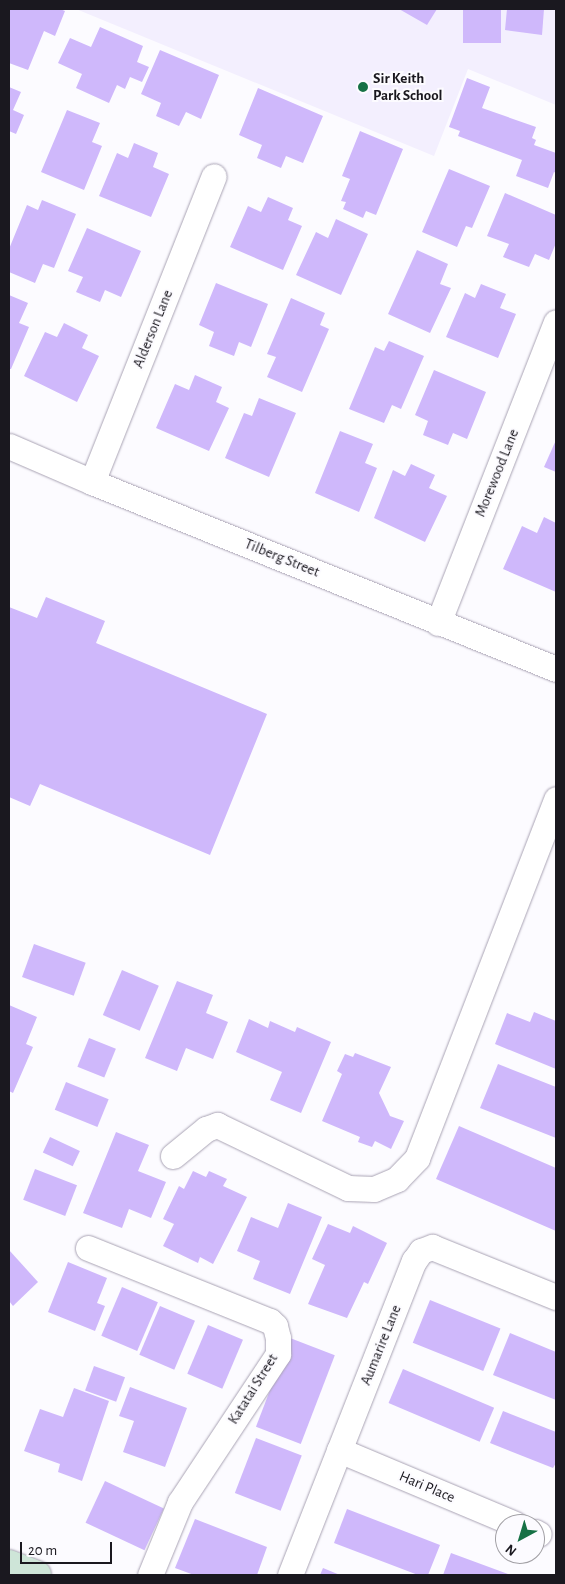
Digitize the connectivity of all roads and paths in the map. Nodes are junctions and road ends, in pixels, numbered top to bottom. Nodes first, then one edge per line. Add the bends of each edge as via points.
1 (214, 176) dead end
2 (556, 322) edge
3 (9, 446) edge
4 (92, 482) junction
5 (438, 623) junction
6 (556, 670) edge
7 (556, 799) edge
8 (173, 1156) dead end
9 (88, 1248) dead end
10 (556, 1296) edge
11 (339, 1450) junction
12 (495, 1516) edge
13 (9, 1564) edge
14 (37, 1575) edge
15 (150, 1575) edge
16 (290, 1575) edge

1 - 4 street, Alderson Lane
2 - 5 street, Morewood Lane
3 - 4 street, Tilberg Street
4 - 5 street, Tilberg Street
5 - 6 street, Tilberg Street
7 - 8 street via 418,1158 397,1179 374,1189 348,1188 217,1125 206,1129
9 - 15 street, Katatai Street via 270,1320 278,1338 278,1354 180,1502
10 - 11 street, Aumarire Lane via 432,1247 421,1251 414,1261
11 - 12 street, Hari Place
11 - 16 street, Aumarire Lane
13 - 14 main road

